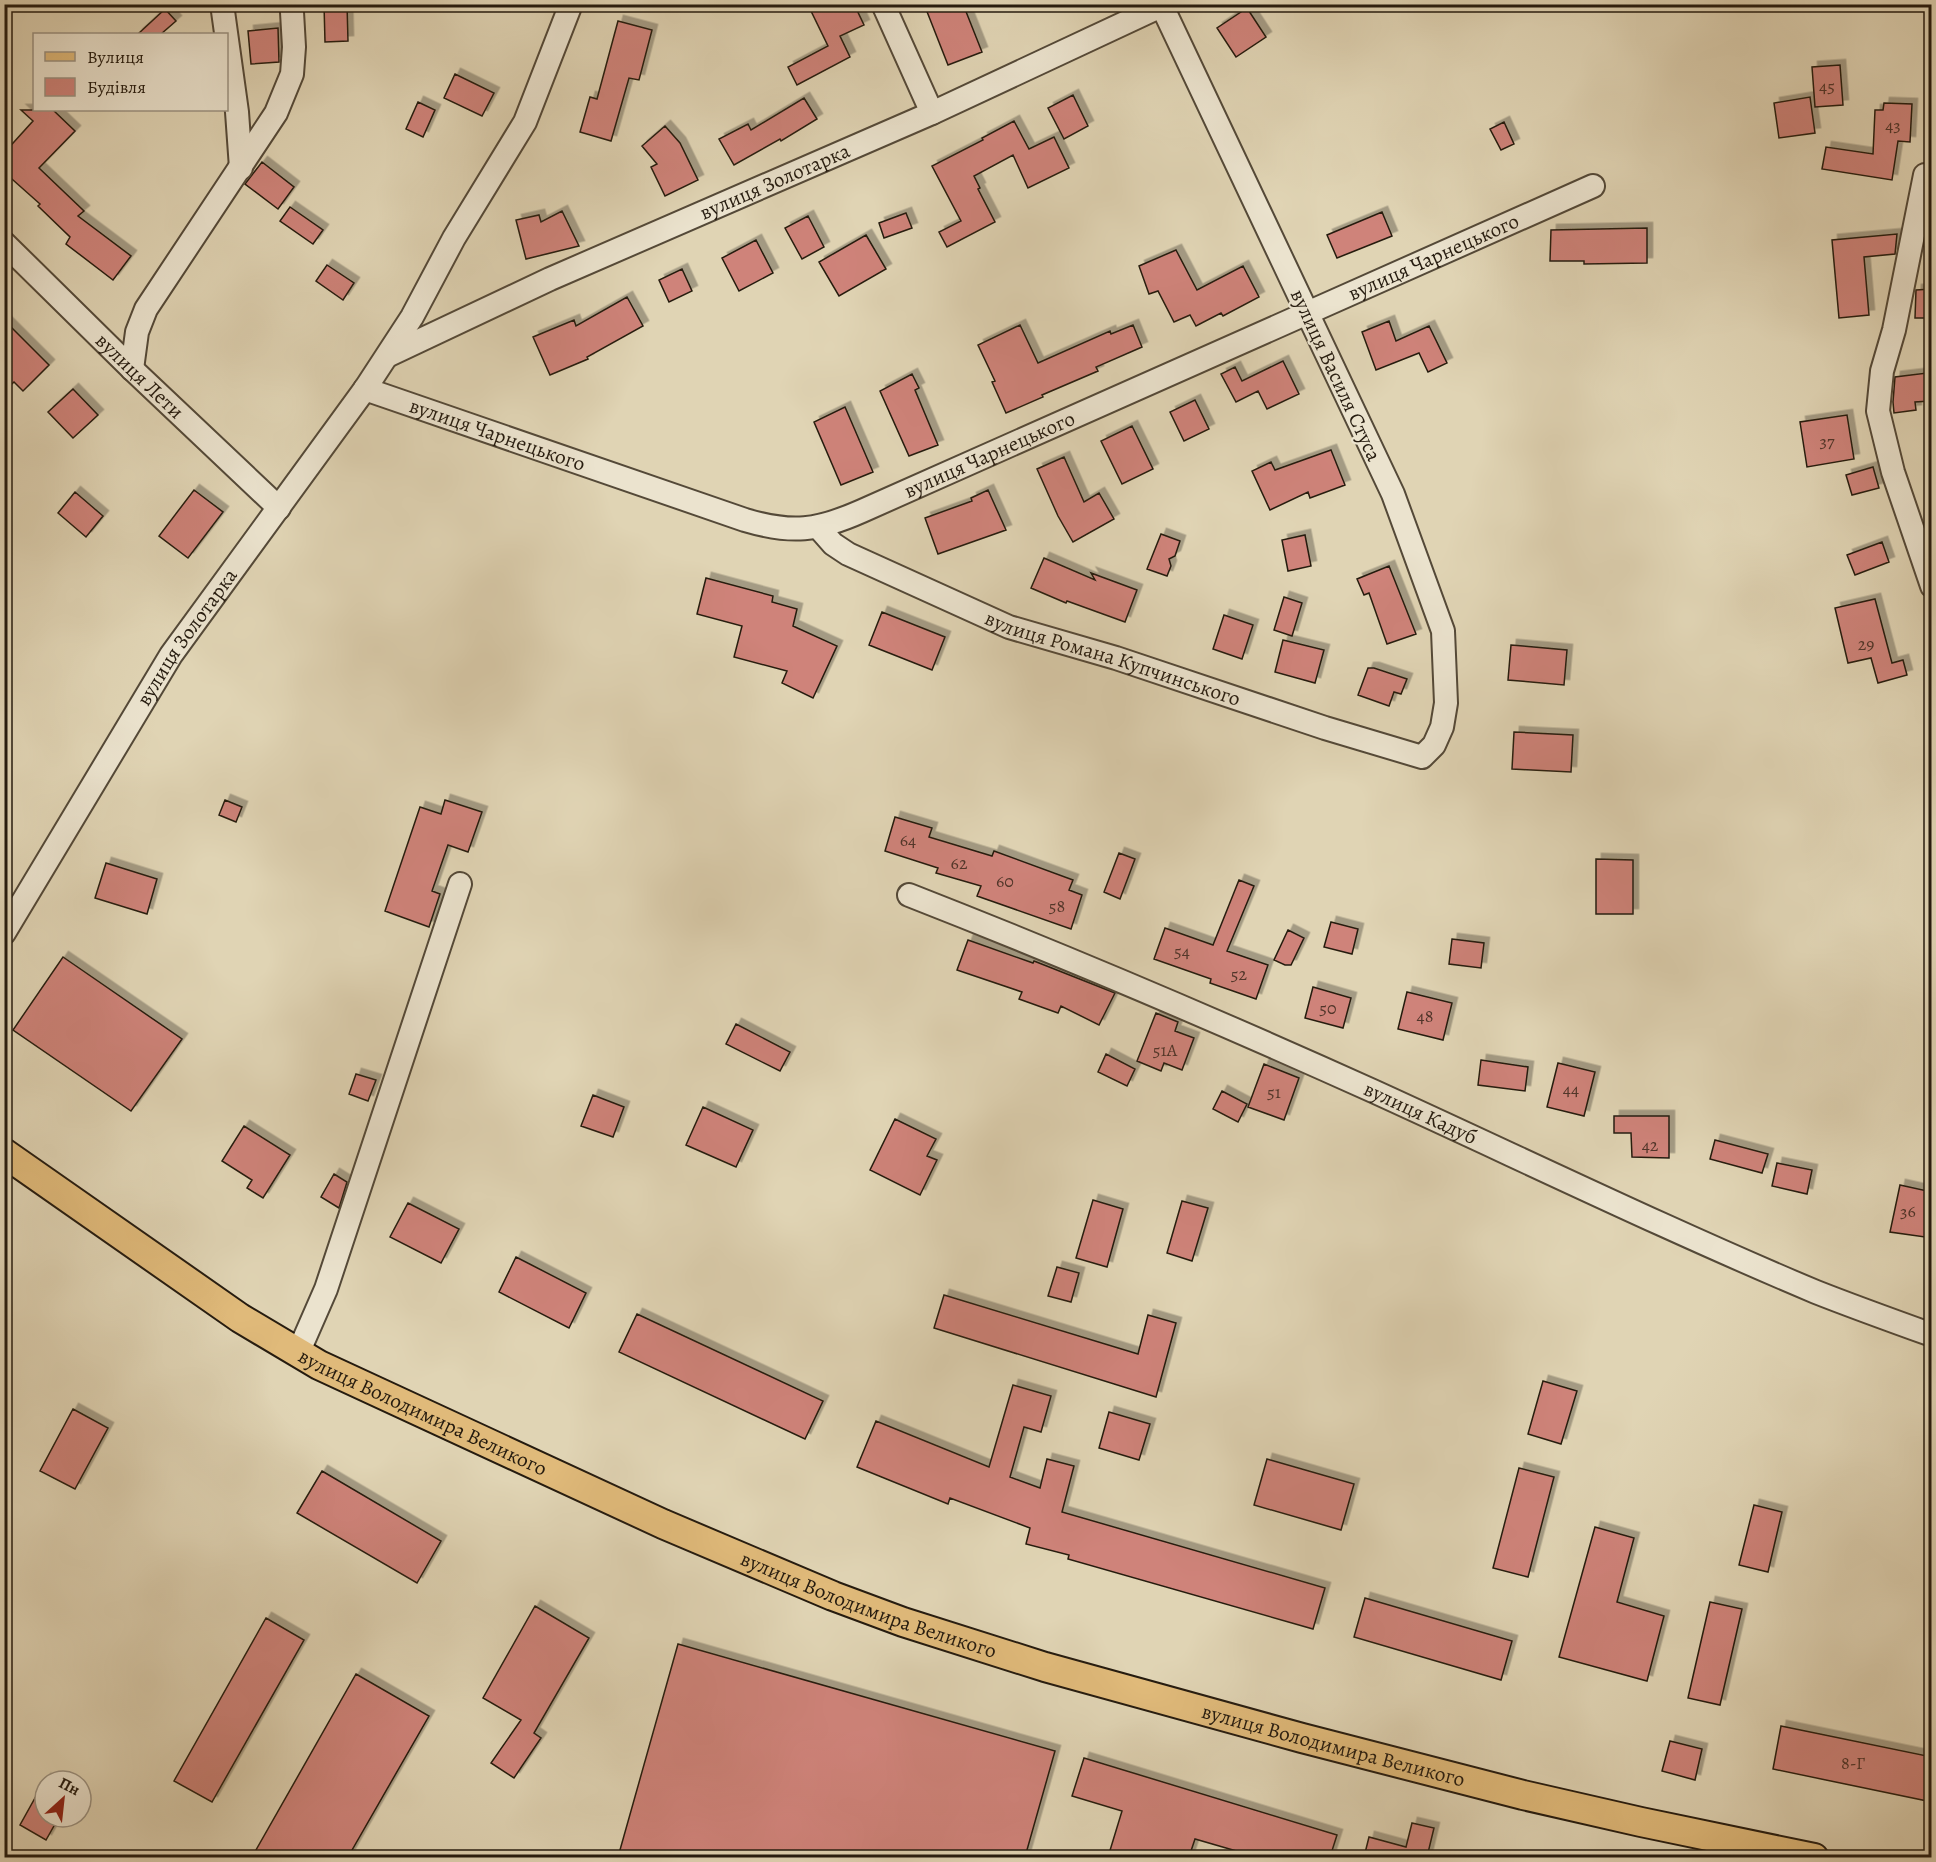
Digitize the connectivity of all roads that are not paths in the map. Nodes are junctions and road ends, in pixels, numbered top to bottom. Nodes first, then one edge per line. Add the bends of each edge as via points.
1 (222, 4) edge
2 (571, 4) edge
3 (883, 4) edge
4 (1161, 5) edge
5 (292, 12) dead end
6 (226, 33) edge
7 (228, 47) edge
8 (932, 112) junction
9 (241, 168) junction
10 (1925, 175) dead end
11 (1593, 186) dead end
12 (4, 243) edge
13 (1307, 314) junction
14 (389, 355) junction
15 (132, 369) junction
16 (365, 389) junction
17 (279, 508) junction
18 (818, 527) junction
19 (1932, 586) edge
20 (1422, 757) joint
21 (460, 884) dead end
22 (909, 895) dead end
23 (4, 933) edge
24 (4, 1153) edge
25 (1932, 1335) edge
26 (298, 1353) junction
27 (1814, 1857) edge

1 - 6 street
2 - 14 street, вулиця Золотарка via 525,122
3 - 8 street
4 - 8 street, вулиця Золотарка
4 - 13 street, вулиця Василя Стуса
5 - 9 street via 290,82 276,113
7 - 9 street
8 - 14 street, вулиця Золотарка via 550,279
9 - 15 street via 146,309 137,332
10 - 19 street via 1882,371 1878,411 1893,472
11 - 13 street, вулиця Чарнецького
12 - 15 street, вулиця Лети
13 - 18 street, вулиця Чарнецького
13 - 20 street, вулиця Василя Стуса via 1393,494 1443,631 1446,703 1442,727 1434,746
14 - 16 street, вулиця Золотарка
15 - 17 street, вулиця Лети
16 - 17 street, вулиця Золотарка
16 - 18 street, вулиця Чарнецького via 757,524 789,529
17 - 23 street, вулиця Золотарка via 171,655
18 - 20 street, вулиця Романа Купчинського via 848,554 1009,627
21 - 26 street via 326,1289
22 - 25 street, вулиця Кадуб via 1145,990 1598,1196 1818,1292
24 - 26 main road, вулиця Володимира Великого via 240,1318
26 - 27 main road, вулиця Володимира Великого via 663,1524 785,1577 914,1626 1045,1667 1302,1738 1641,1822

